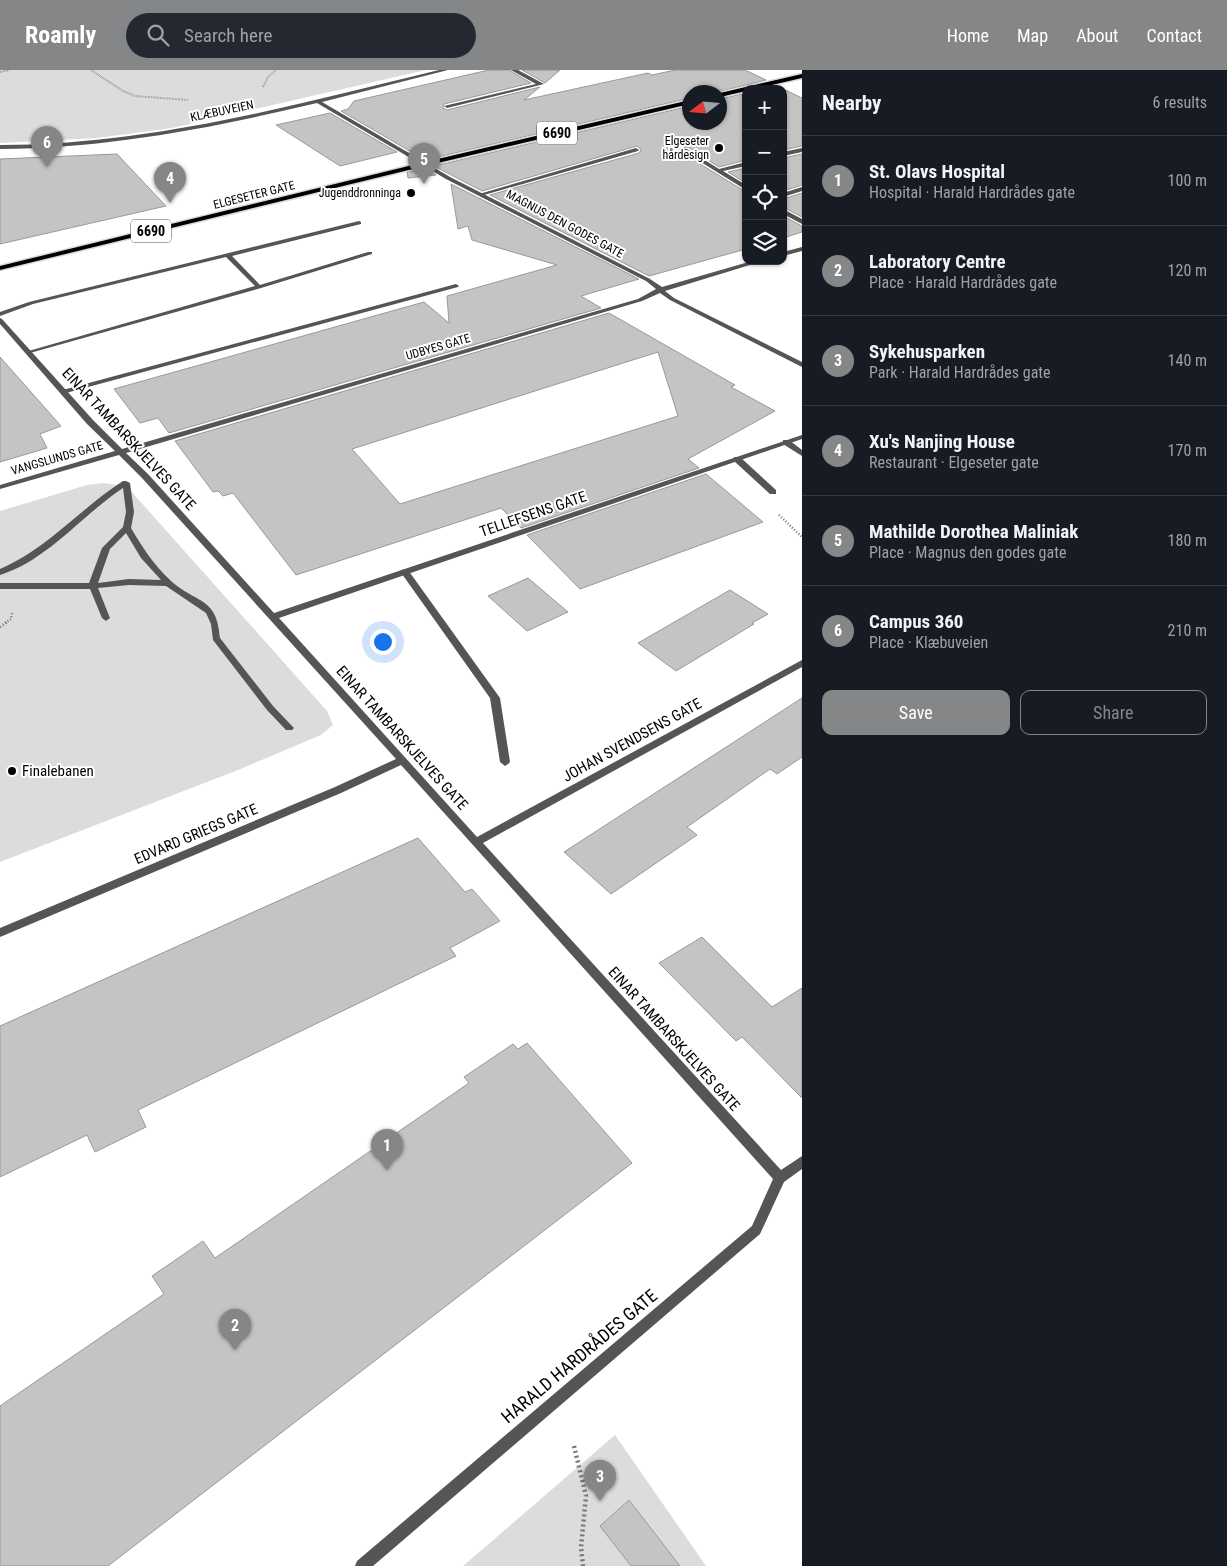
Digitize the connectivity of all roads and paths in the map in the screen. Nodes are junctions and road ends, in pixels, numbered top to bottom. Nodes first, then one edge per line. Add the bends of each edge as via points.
1 (10, 70) edge
2 (91, 70) edge
3 (276, 70) edge
4 (445, 70) edge
5 (514, 70) edge
6 (0, 72) edge
7 (802, 76) edge
8 (261, 91) dead end
9 (727, 93) edge
10 (195, 101) dead end
11 (317, 101) junction
12 (682, 104) edge
13 (447, 106) dead end
14 (0, 147) edge
15 (636, 150) dead end
16 (685, 150) dead end
17 (802, 150) edge
18 (787, 153) edge
19 (425, 164) junction
20 (742, 165) edge
21 (718, 171) junction
22 (742, 186) edge
23 (802, 189) edge
24 (482, 194) junction
25 (787, 194) edge
26 (787, 213) edge
27 (802, 222) edge
28 (359, 223) dead end
29 (802, 249) edge
30 (787, 253) edge
31 (370, 254) dead end
32 (227, 255) junction
33 (746, 265) edge
34 (1, 269) edge
35 (456, 286) dead end
36 (258, 287) junction
37 (660, 290) junction
38 (0, 314) edge
39 (0, 320) edge
40 (28, 352) junction
41 (802, 365) edge
42 (63, 391) junction
43 (802, 437) edge
44 (786, 442) junction
45 (121, 451) junction
46 (802, 454) edge
47 (737, 459) junction
48 (0, 487) edge
49 (773, 492) dead end
50 (127, 528) junction
51 (0, 572) edge
52 (405, 572) junction
53 (168, 583) junction
54 (0, 586) edge
55 (94, 586) junction
56 (273, 617) junction
57 (106, 618) dead end
58 (802, 663) edge
59 (289, 728) dead end
60 (403, 760) junction
61 (505, 762) dead end
62 (476, 842) junction
63 (0, 933) edge
64 (802, 1162) edge
65 (780, 1178) junction
66 (574, 1446) dead end
67 (362, 1566) edge
68 (583, 1566) edge

1 - 6 path
2 - 10 path via 135,96
3 - 8 path
4 - 11 street, KLÆBUVEIEN
5 - 13 street via 541,84
7 - 9 main road
11 - 14 street, KLÆBUVEIEN via 179,130 112,140
11 - 19 street, MAGNUS DEN GODES GATE
12 - 19 main road, ELGESETER GATE / 6690
15 - 24 street
16 - 21 street
17 - 18 street
19 - 24 street, MAGNUS DEN GODES GATE
19 - 34 main road, ELGESETER GATE / 6690
20 - 21 street
21 - 22 street
23 - 25 street
24 - 37 street, MAGNUS DEN GODES GATE via 648,280
26 - 27 street
28 - 32 street
29 - 30 street
31 - 36 street
32 - 36 street
32 - 38 street via 31,303
33 - 37 street, UDBYES GATE
35 - 42 street
36 - 40 street
37 - 41 street, MAGNUS DEN GODES GATE
37 - 45 street, UDBYES GATE via 640,300
39 - 40 street, EINAR TAMBARSKJELVES GATE
40 - 42 street, EINAR TAMBARSKJELVES GATE
42 - 45 street, EINAR TAMBARSKJELVES GATE
43 - 44 street, TELLEFSENS GATE
44 - 46 street
44 - 47 street, TELLEFSENS GATE
45 - 48 street, VANGSLUNDS GATE
45 - 56 street, EINAR TAMBARSKJELVES GATE
47 - 49 street
47 - 52 street, TELLEFSENS GATE
50 - 51 street via 130,512 126,483 96,503 51,542
50 - 53 street via 144,556
50 - 55 street via 106,548
52 - 56 street, TELLEFSENS GATE
52 - 61 street via 495,698
53 - 55 street via 129,582
53 - 59 street via 210,611 216,638
54 - 55 street
55 - 57 street
56 - 60 street, EINAR TAMBARSKJELVES GATE
58 - 62 street, JOHAN SVENDSENS GATE
60 - 62 street, EINAR TAMBARSKJELVES GATE
60 - 63 street, EDVARD GRIEGS GATE
62 - 65 street, EINAR TAMBARSKJELVES GATE
64 - 65 street, HARALD HARDRÅDES GATE
65 - 67 street, HARALD HARDRÅDES GATE via 756,1230
66 - 68 path via 586,1496 581,1547

